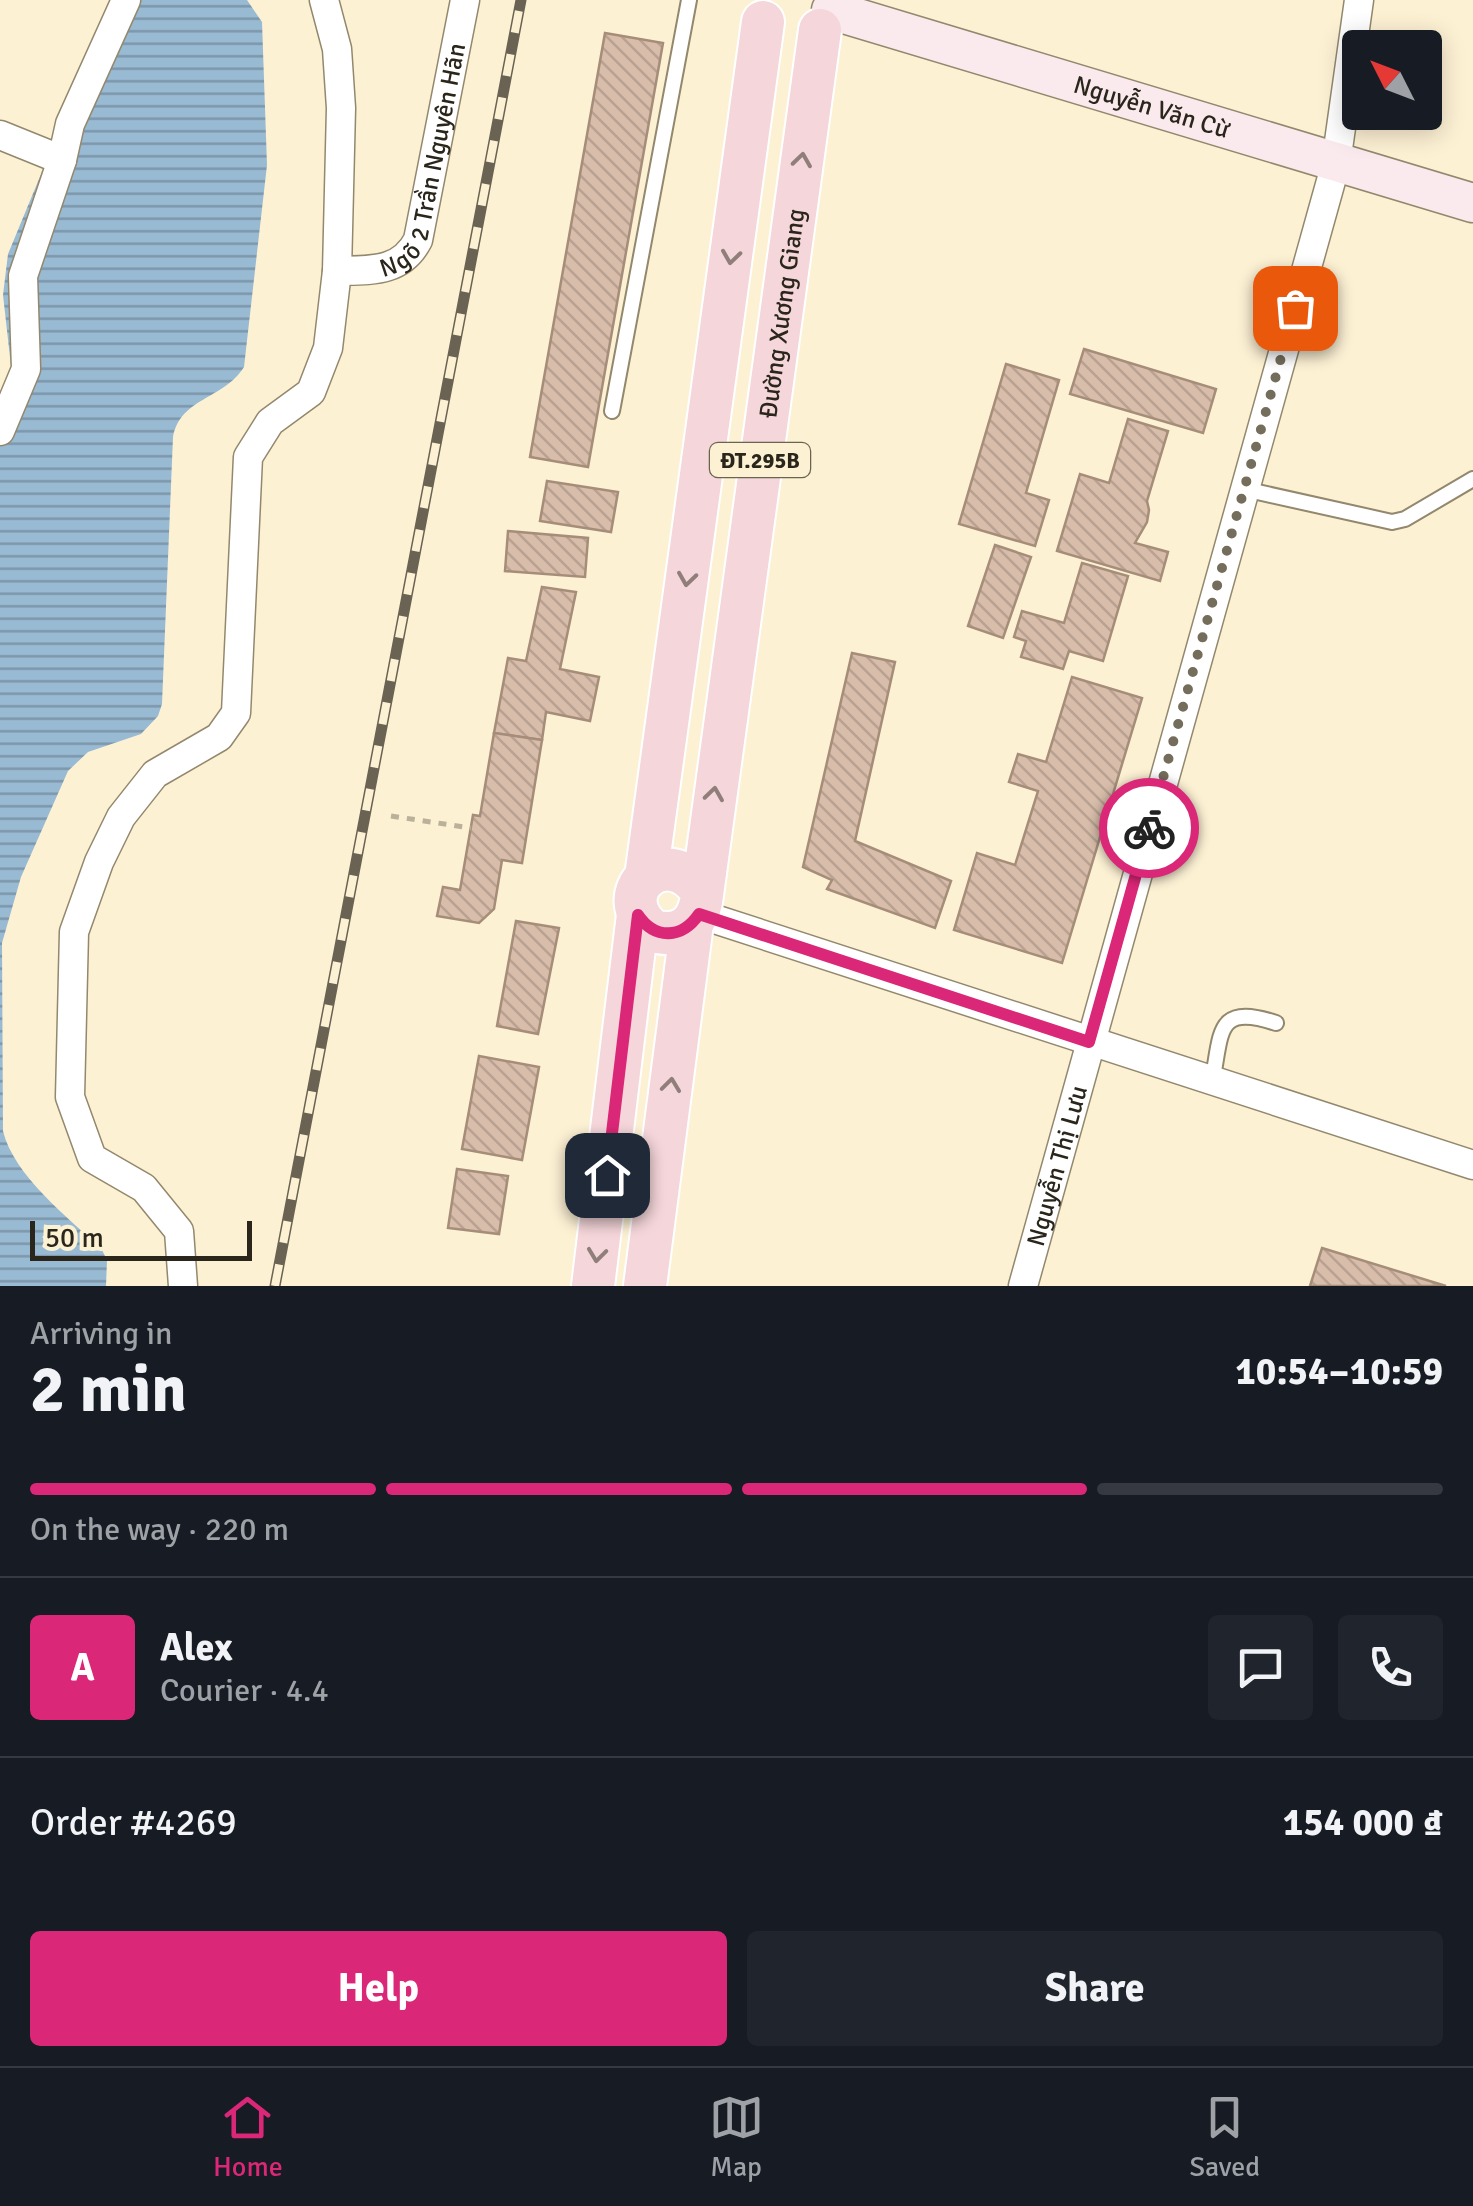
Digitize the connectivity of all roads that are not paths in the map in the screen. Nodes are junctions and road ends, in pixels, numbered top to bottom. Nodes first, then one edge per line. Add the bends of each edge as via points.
1 (126, 0) edge
2 (324, 0) edge
3 (465, 0) edge
4 (689, 0) edge
5 (1359, 0) edge
6 (761, 11) edge
7 (827, 13) edge
8 (0, 135) edge
9 (62, 160) junction
10 (1336, 163) junction
11 (1473, 203) edge
12 (337, 271) junction
13 (612, 412) dead end
14 (0, 431) edge
15 (1473, 479) edge
16 (1244, 489) junction
17 (642, 896) junction
18 (697, 909) junction
19 (1276, 1023) dead end
20 (1089, 1042) junction
21 (1212, 1082) junction
22 (1473, 1165) edge
23 (183, 1286) edge
24 (594, 1286) edge
25 (645, 1286) edge
26 (1024, 1286) edge

1 - 9 street via 70,124
2 - 12 street via 342,108
3 - 12 street, Ngõ 2 Trần Nguyên Hãn via 418,240 388,268
4 - 13 lane
5 - 10 street, Nguyễn Thị Lưu
6 - 7 main road, ĐT.295B via 778,37 789,40 800,40
6 -> 17 main road, ĐT.295B
7 - 10 street, Nguyễn Văn Cừ
18 -> 7 main road, Đường Xương Giang / ĐT.295B
8 - 9 street
9 - 14 street via 23,276 26,368
10 - 11 street, Nguyễn Văn Cừ
10 - 16 street, Nguyễn Thị Lưu
12 - 23 street via 328,348 312,392 270,422 248,457 236,713 219,737 155,774 121,817 74,932 70,1097 92,1158 144,1188 179,1231
15 - 16 lane via 1392,522
16 - 20 street, Nguyễn Thị Lưu
17 - 18 main road via 654,931 664,934 676,934
17 - 18 main road via 662,869 678,870 688,875
17 -> 24 main road, ĐT.295B
18 - 20 street
25 -> 18 main road, Đường Xương Giang / ĐT.295B
19 - 21 lane via 1250,1014 1224,1026
20 - 21 street
20 - 26 street, Nguyễn Thị Lưu
21 - 22 street

